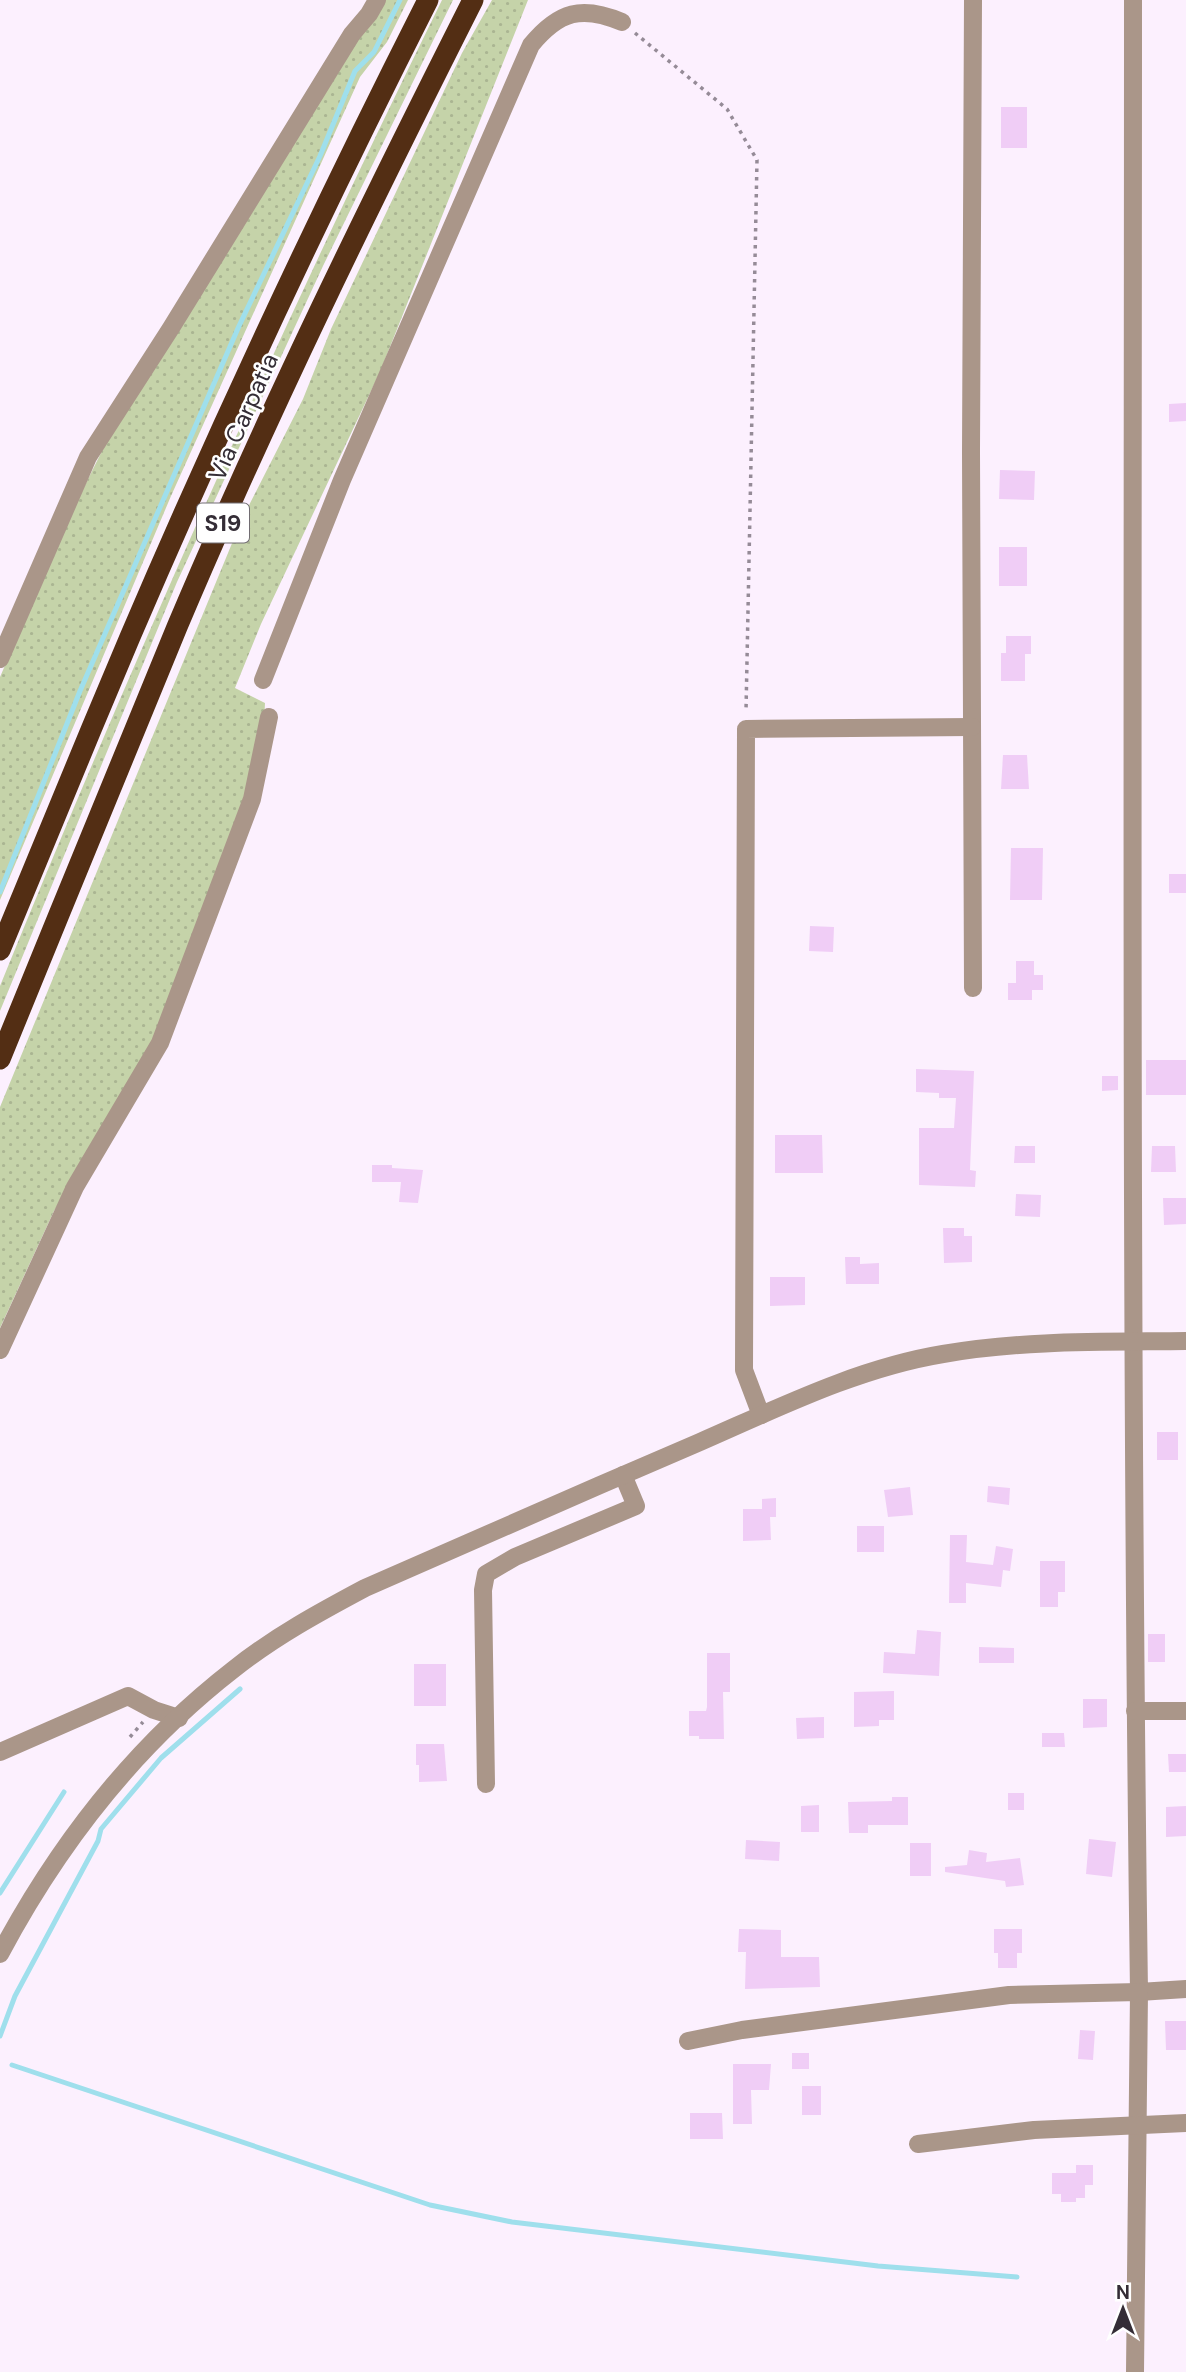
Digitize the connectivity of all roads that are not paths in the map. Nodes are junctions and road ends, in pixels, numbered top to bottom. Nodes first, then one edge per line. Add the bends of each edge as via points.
1 (377, 0) edge
2 (428, 0) edge
3 (473, 0) edge
4 (973, 0) edge
5 (1133, 0) edge
6 (622, 22) road end
7 (0, 659) edge
8 (263, 680) dead end
9 (269, 718) dead end
10 (972, 727) junction
11 (0, 950) edge
12 (973, 989) dead end
13 (0, 1059) edge
14 (1135, 1341) junction
15 (1186, 1341) edge
16 (0, 1350) edge
17 (761, 1415) junction
18 (623, 1475) junction
19 (1135, 1711) junction
20 (1186, 1711) edge
21 (178, 1718) junction
22 (0, 1752) edge
23 (486, 1784) dead end
24 (0, 1954) edge
25 (1186, 1989) edge
26 (1139, 1992) junction
27 (688, 2041) dead end
28 (1186, 2123) edge
29 (1138, 2126) junction
30 (918, 2144) dead end
31 (1135, 2372) edge

1 - 7 street via 88,457
2 - 11 highway, Via Carpatia / S19 via 249,370
3 - 13 highway, Via Carpatia / S19 via 229,510
4 - 10 street
5 - 14 street
6 - 8 street via 602,14 566,15 531,45 342,480
9 - 16 street via 251,799 160,1043 75,1187
10 - 12 street
10 - 17 street via 746,729 744,1370
14 - 15 street
14 - 17 street via 1000,1346 942,1354 885,1368
14 - 19 street
17 - 18 street
18 - 21 street via 365,1588 309,1618 234,1668
18 - 23 street via 636,1506 514,1557 486,1574
19 - 20 street
19 - 26 street
21 - 22 street via 128,1696
21 - 24 street via 83,1821
25 - 26 street
26 - 27 street via 1009,1996 769,2026
26 - 29 street
28 - 29 street
29 - 30 street via 1034,2130
29 - 31 street

